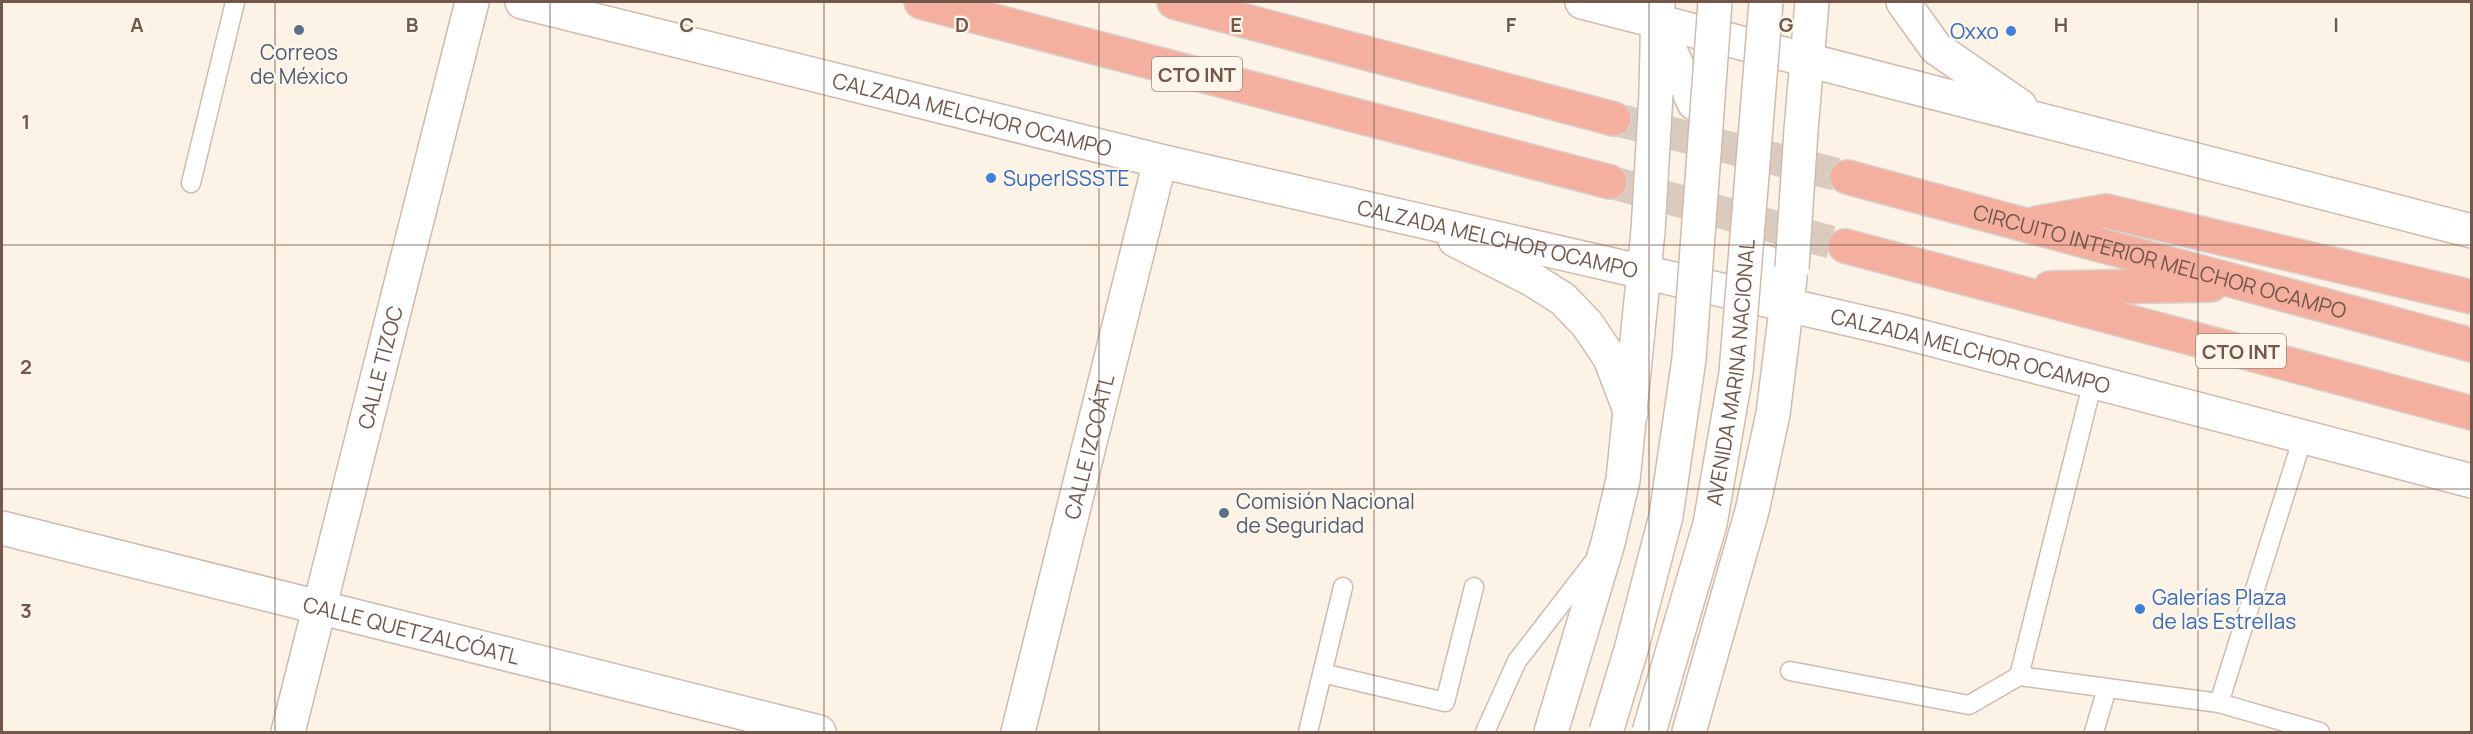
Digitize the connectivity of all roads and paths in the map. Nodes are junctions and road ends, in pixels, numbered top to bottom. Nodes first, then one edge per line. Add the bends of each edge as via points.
1 (236, 2) edge
2 (472, 2) edge
3 (522, 2) edge
4 (921, 2) edge
5 (1174, 2) edge
6 (1582, 2) edge
7 (1715, 2) edge
8 (1766, 2) edge
9 (1812, 2) edge
10 (1903, 2) edge
11 (1657, 10) edge
12 (1806, 60) junction
13 (2036, 118) junction
14 (1614, 119) tunnel mouth
15 (1160, 161) junction
16 (1847, 177) tunnel mouth
17 (1610, 182) tunnel mouth
18 (191, 183) dead end
19 (1413, 219) junction
20 (2029, 225) junction
21 (2472, 231) edge
22 (1845, 246) tunnel mouth
23 (1779, 265) junction
24 (1642, 270) junction
25 (2249, 284) junction
26 (2011, 289) junction
27 (2472, 297) edge
28 (1787, 305) junction
29 (2472, 345) edge
30 (2092, 381) junction
31 (1631, 413) junction
32 (2472, 413) edge
33 (2303, 437) junction
34 (2472, 481) edge
35 (2, 528) edge
36 (1608, 543) junction
37 (1343, 587) dead end
38 (1474, 587) dead end
39 (318, 609) junction
40 (1790, 671) dead end
41 (1322, 673) junction
42 (2019, 676) junction
43 (2107, 688) junction
44 (2219, 703) junction
45 (288, 732) edge
46 (819, 732) edge
47 (1018, 732) edge
48 (1308, 732) edge
49 (1485, 732) edge
50 (1551, 732) edge
51 (1606, 732) edge
52 (1649, 732) edge
53 (1689, 732) edge
54 (2094, 732) edge
55 (2320, 732) edge

1 - 18 lane
2 - 39 main road, CALLE TIZOC
3 - 15 main road, CALZADA MELCHOR OCAMPO
4 - 17 highway, CTO INT
5 - 14 highway
6 - 11 main road
7 - 51 main road, AVENIDA MARINA NACIONAL, bridge via 1689,359 1666,516
8 - 52 main road, AVENIDA MARINA NACIONAL, bridge via 1736,373 1710,524
9 - 12 main road
10 - 13 main road via 1936,48
11 - 12 main road
11 - 23 main road, bridge via 1694,103
11 - 24 main road, bridge via 1656,94
12 - 13 main road
12 - 23 main road, bridge via 1801,130
13 - 21 main road
15 - 19 main road, CALZADA MELCHOR OCAMPO
15 - 47 main road, CALLE IZCOÁTL
16 - 20 highway, CIRCUITO INTERIOR MELCHOR OCAMPO
19 - 24 main road, CALZADA MELCHOR OCAMPO
19 - 31 main road via 1563,299 1587,324 1610,358
20 - 25 highway, CIRCUITO INTERIOR MELCHOR OCAMPO
20 - 27 highway via 2106,211
22 - 26 highway, CTO INT
23 - 28 main road
24 - 28 main road, CALZADA MELCHOR OCAMPO
24 - 31 main road
25 - 26 highway
25 - 29 highway, CIRCUITO INTERIOR MELCHOR OCAMPO
26 - 32 highway, CTO INT
28 - 30 main road, CALZADA MELCHOR OCAMPO
28 - 53 main road, AVENIDA MARINA NACIONAL via 1773,414 1752,511
30 - 33 main road, CALZADA MELCHOR OCAMPO
30 - 42 lane
31 - 36 main road via 1623,480
33 - 34 main road, CALZADA MELCHOR OCAMPO
33 - 44 lane
35 - 39 main road, CALLE QUETZALCÓATL
36 - 49 lane via 1517,661
36 - 50 main road
37 - 41 lane
38 - 41 lane via 1445,702
39 - 45 main road, CALLE TIZOC
39 - 46 main road, CALLE QUETZALCÓATL
40 - 42 lane via 1969,705
41 - 48 lane
42 - 43 lane
43 - 44 lane
43 - 54 lane
44 - 55 lane

